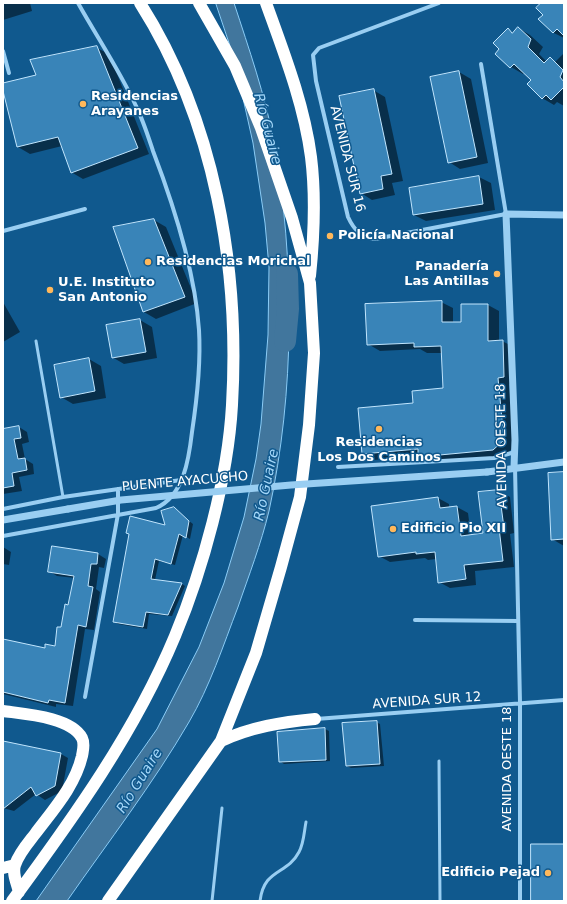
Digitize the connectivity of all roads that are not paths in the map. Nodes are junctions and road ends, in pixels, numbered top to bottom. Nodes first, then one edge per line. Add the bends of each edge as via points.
1 (78, 3) edge
2 (140, 3) edge
3 (199, 3) edge
4 (266, 3) edge
5 (439, 3) edge
6 (3, 51) edge
7 (480, 64) dead end
8 (9, 73) dead end
9 (85, 209) dead end
10 (506, 214) junction
11 (564, 215) edge
12 (3, 231) edge
13 (310, 283) junction
14 (36, 340) dead end
15 (515, 452) junction
16 (563, 461) edge
17 (338, 467) dead end
18 (514, 467) junction
19 (181, 480) junction
20 (118, 489) junction
21 (63, 497) junction
22 (3, 509) edge
23 (118, 514) junction
24 (3, 520) edge
25 (3, 536) edge
26 (416, 620) dead end
27 (518, 621) junction
28 (85, 697) dead end
29 (564, 700) edge
30 (520, 703) junction
31 (3, 711) edge
32 (315, 719) joint
33 (221, 741) junction
34 (439, 761) dead end
35 (222, 808) dead end
36 (306, 822) dead end
37 (15, 865) junction
38 (3, 868) edge
39 (16, 896) edge
40 (108, 901) edge
41 (212, 901) edge
42 (260, 901) edge
43 (440, 901) edge
44 (520, 901) edge

1 - 19 street via 136,106 168,189 190,272 199,330 199,361 189,455
2 - 39 highway via 166,47 202,140 227,246 234,345 228,444 201,564 174,638 130,728 81,805
3 - 13 highway via 235,66 261,128 292,218
4 - 13 highway via 281,43 305,125 311,156 314,241
5 - 10 street, AVENIDA SUR 16 via 319,48 314,55 316,82 348,217 358,233 375,239
6 - 8 street
7 - 10 street, AVENIDA OESTE 18
9 - 12 street
10 - 11 street, AVENIDA SUR 16
10 - 15 street, AVENIDA OESTE 18
13 - 33 highway via 313,388 300,497 256,653
14 - 21 lane
15 - 17 street via 494,458
15 - 18 street, AVENIDA OESTE 18
16 - 18 street, PUENTE AYACUCHO
18 - 24 street, PUENTE AYACUCHO, bridge via 487,472 121,500
18 - 27 street, AVENIDA OESTE 18
19 - 20 street
19 - 23 street via 169,501 164,504 156,508
20 - 21 street
20 - 23 street
21 - 22 street
23 - 25 street
23 - 28 street
26 - 27 street
27 - 30 street, AVENIDA OESTE 18
29 - 30 street, AVENIDA SUR 12
30 - 32 street, AVENIDA SUR 12
30 - 44 street, AVENIDA OESTE 18
31 - 37 highway via 51,719 72,728 82,738 84,746 78,770 64,796 23,849
32 - 33 highway via 253,728
33 - 40 highway
34 - 43 lane
35 - 41 lane
36 - 42 lane via 299,853 266,880
37 - 38 highway
37 - 39 highway

